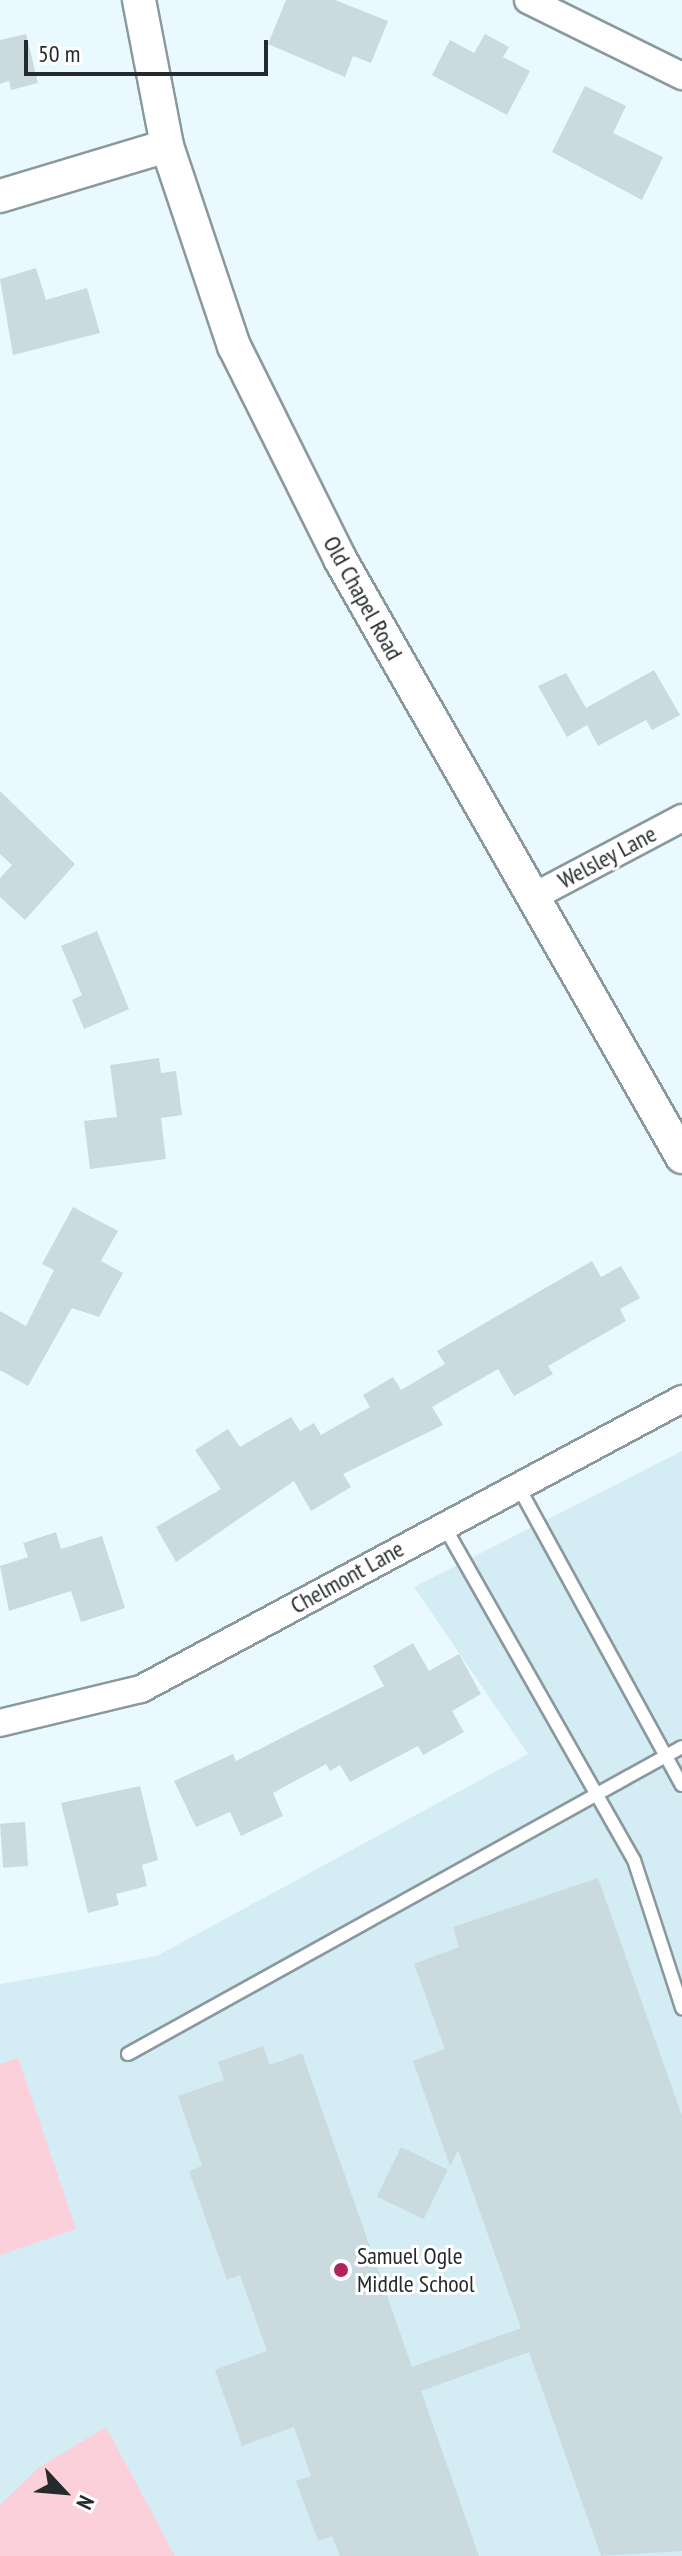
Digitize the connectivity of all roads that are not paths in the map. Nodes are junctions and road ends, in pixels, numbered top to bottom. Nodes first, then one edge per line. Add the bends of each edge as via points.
1 (139, 0) edge
2 (528, 0) edge
3 (682, 76) edge
4 (167, 146) junction
5 (0, 196) edge
6 (682, 818) edge
7 (533, 897) junction
8 (682, 1157) edge
9 (682, 1399) edge
10 (516, 1484) junction
11 (443, 1524) junction
12 (0, 1723) edge
13 (682, 1747) edge
14 (665, 1755) junction
15 (682, 1785) edge
16 (595, 1789) junction
17 (682, 2008) edge
18 (128, 2054) dead end

1 - 4 street, Old Chapel Road
2 - 3 street
4 - 5 street
4 - 7 street, Old Chapel Road via 211,291 280,444
6 - 7 street, Welsley Lane
7 - 8 street, Old Chapel Road
9 - 10 street, Chelmont Lane
10 - 11 street, Chelmont Lane
10 - 14 lane
11 - 12 street, Chelmont Lane via 141,1689
11 - 16 lane
13 - 14 lane
14 - 15 lane
14 - 16 lane
16 - 17 lane via 634,1860
16 - 18 lane

